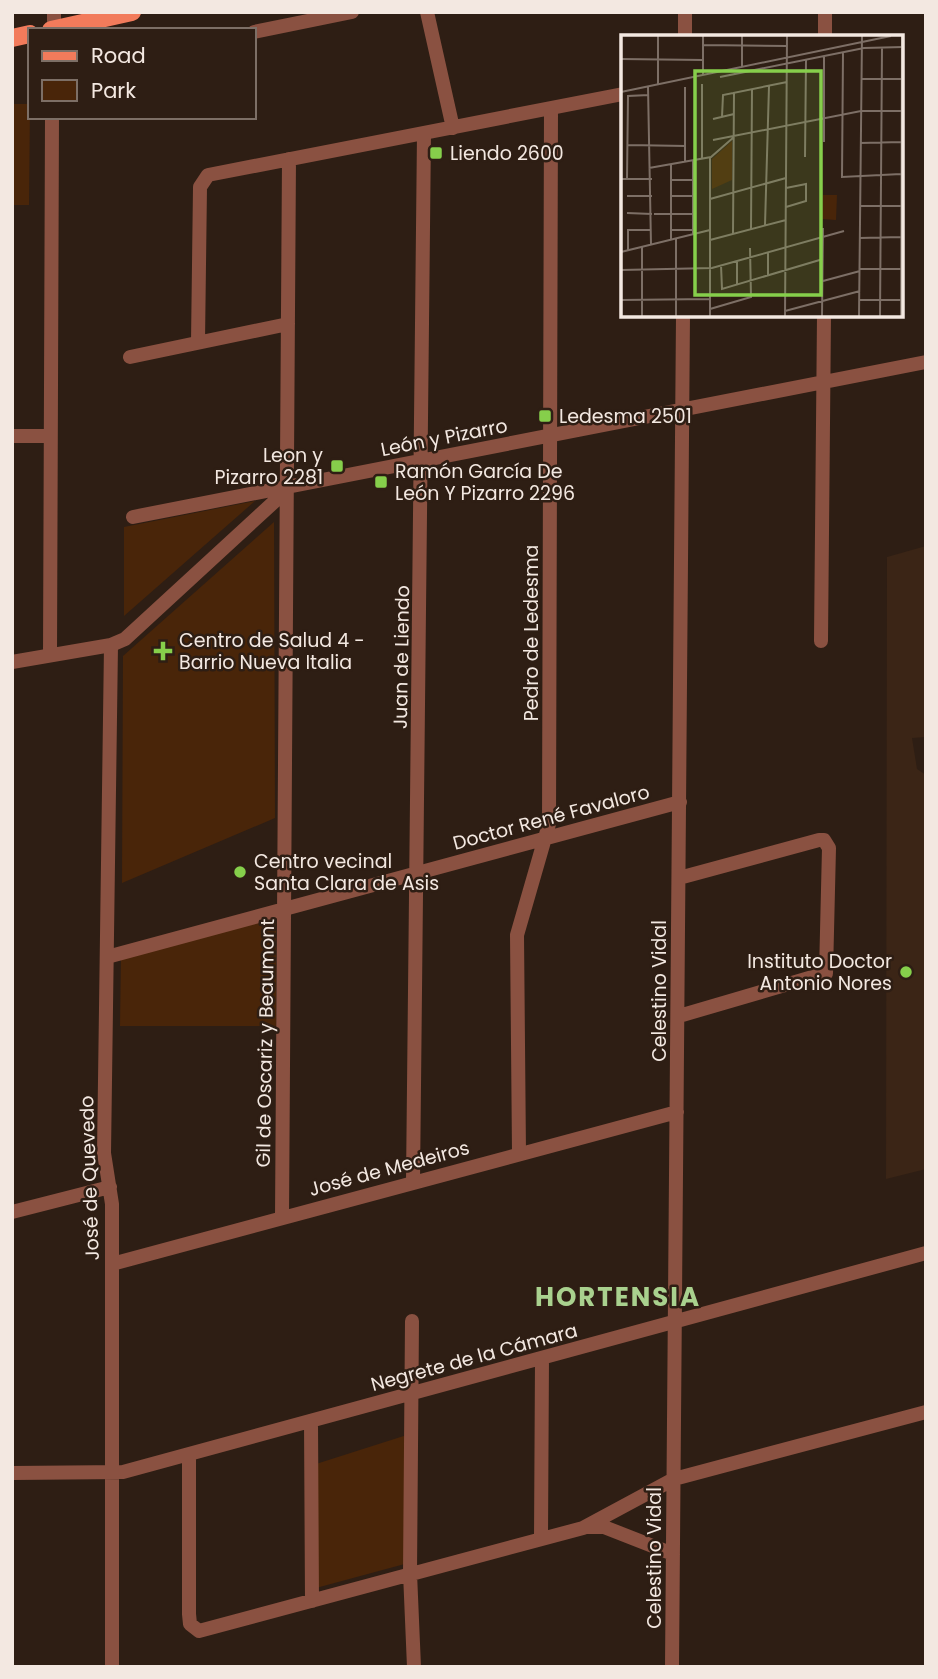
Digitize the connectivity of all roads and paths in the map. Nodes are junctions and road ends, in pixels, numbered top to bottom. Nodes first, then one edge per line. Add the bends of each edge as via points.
1 (132, 12) edge
2 (352, 12) edge
3 (427, 12) edge
4 (685, 12) edge
5 (825, 12) edge
6 (57, 28) edge
7 (256, 32) edge
8 (685, 35) edge
9 (825, 35) edge
10 (621, 94) edge
11 (551, 108) junction
12 (52, 119) edge
13 (453, 128) junction
14 (424, 133) junction
15 (289, 159) junction
16 (683, 317) edge
17 (824, 317) edge
18 (288, 324) junction
19 (198, 342) junction
20 (130, 357) dead end
21 (926, 362) edge
22 (824, 383) junction
23 (682, 410) junction
24 (12, 436) edge
25 (50, 436) junction
26 (551, 436) junction
27 (423, 460) junction
28 (287, 488) junction
29 (133, 517) dead end
30 (821, 641) dead end
31 (111, 645) junction
32 (50, 655) junction
33 (12, 662) edge
34 (680, 802) junction
35 (547, 838) junction
36 (417, 874) junction
37 (679, 877) junction
38 (286, 909) junction
39 (107, 957) junction
40 (679, 1016) junction
41 (677, 1112) junction
42 (519, 1153) junction
43 (413, 1181) junction
44 (110, 1187) junction
45 (12, 1212) edge
46 (282, 1218) junction
47 (926, 1253) edge
48 (112, 1264) junction
49 (412, 1321) dead end
50 (675, 1322) junction
51 (542, 1359) junction
52 (411, 1393) junction
53 (926, 1412) edge
54 (311, 1421) junction
55 (189, 1455) junction
56 (112, 1472) junction
57 (12, 1473) edge
58 (674, 1479) junction
59 (583, 1528) junction
60 (541, 1538) junction
61 (673, 1554) junction
62 (410, 1573) junction
63 (312, 1601) junction
64 (112, 1667) edge
65 (414, 1667) edge
66 (672, 1667) edge

1 - 6 main road
2 - 7 street
3 - 13 street
4 - 8 street
5 - 9 street
10 - 11 street
11 - 13 street
11 - 26 street, Pedro de Ledesma
12 - 25 street
13 - 14 street
14 - 15 street
14 - 27 street, Juan de Liendo
15 - 18 street, Gil de Oscariz y Beaumont
15 - 19 street via 201,181
16 - 23 street, Celestino Vidal
17 - 22 street
18 - 19 street
18 - 28 street, Gil de Oscariz y Beaumont
19 - 20 street
21 - 22 street, León y Pizarro
22 - 23 street, León y Pizarro
22 - 30 street
23 - 26 street, León y Pizarro
23 - 34 street, Celestino Vidal
24 - 25 street
25 - 32 street
26 - 27 street, León y Pizarro
26 - 35 street, Pedro de Ledesma
27 - 28 street, León y Pizarro
27 - 36 street, Juan de Liendo
28 - 29 street, León y Pizarro
28 - 31 street via 125,639
28 - 38 street, Gil de Oscariz y Beaumont
31 - 32 street
31 - 39 street, José de Quevedo
32 - 33 street
34 - 35 street, Doctor René Favaloro
34 - 37 street, Celestino Vidal
35 - 36 street, Doctor René Favaloro
35 - 42 street, Pedro de Ledesma via 517,935
36 - 38 street, Doctor René Favaloro
36 - 43 street, Juan de Liendo
37 - 40 street, Celestino Vidal
37 - 40 street via 824,840 829,848 828,968 822,975
38 - 39 street, Doctor René Favaloro
38 - 46 street, Gil de Oscariz y Beaumont
39 - 44 street, José de Quevedo via 104,1153
40 - 41 street, Celestino Vidal
41 - 42 street, José de Medeiros
41 - 50 street, Celestino Vidal
42 - 43 street, José de Medeiros
43 - 46 street, José de Medeiros
44 - 45 street
44 - 48 street, José de Quevedo
46 - 48 street, José de Medeiros
47 - 50 street, Negrete de la Cámara
48 - 56 street, José de Quevedo
49 - 52 street
50 - 51 street, Negrete de la Cámara
50 - 58 street, Celestino Vidal
51 - 52 street, Negrete de la Cámara
51 - 60 street
52 - 54 street, Negrete de la Cámara
52 - 62 street
53 - 58 street
54 - 55 street, Negrete de la Cámara
54 - 63 street
55 - 56 street, Negrete de la Cámara
55 - 63 street via 190,1623 199,1631
56 - 57 street, Negrete de la Cámara
56 - 64 street, José de Quevedo
58 - 59 street
58 - 61 street, Celestino Vidal
59 - 60 street
59 - 61 street via 604,1527
60 - 62 street
61 - 66 street, Celestino Vidal
62 - 63 street
62 - 65 street

